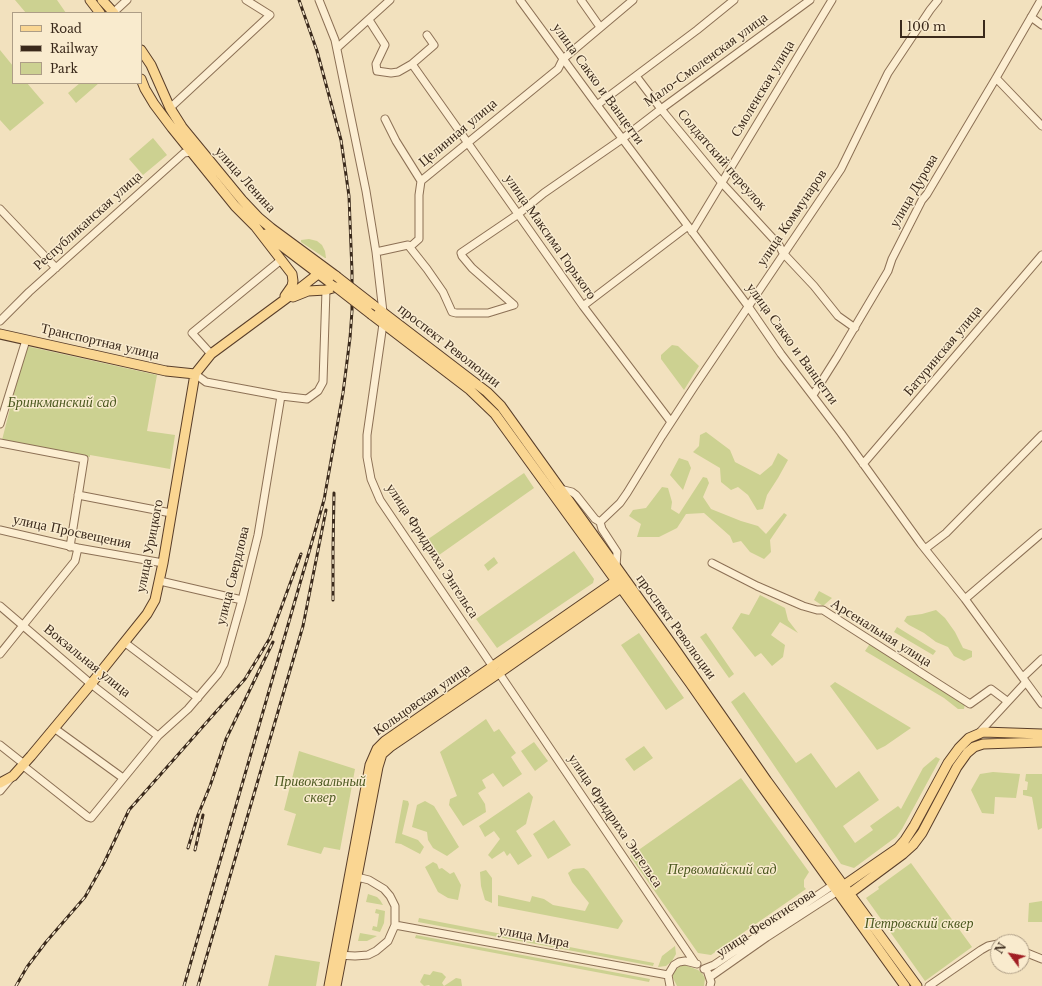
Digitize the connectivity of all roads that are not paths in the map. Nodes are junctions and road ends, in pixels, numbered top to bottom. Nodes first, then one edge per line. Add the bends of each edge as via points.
1 (90, 0) edge
2 (102, 0) edge
3 (127, 0) edge
4 (246, 0) edge
5 (319, 0) edge
6 (390, 0) edge
7 (520, 0) edge
8 (581, 0) edge
9 (633, 0) edge
10 (734, 0) edge
11 (810, 0) edge
12 (832, 0) edge
13 (938, 0) edge
14 (1041, 0) edge
15 (99, 12) edge
16 (112, 12) edge
17 (114, 12) edge
18 (1031, 17) junction
19 (369, 20) junction
20 (1042, 25) edge
21 (600, 27) junction
22 (427, 35) dead end
23 (337, 48) junction
24 (142, 52) edge
25 (562, 59) junction
26 (412, 64) junction
27 (636, 76) junction
28 (996, 78) junction
29 (142, 82) edge
30 (596, 105) junction
31 (170, 108) junction
32 (661, 109) junction
33 (385, 119) dead end
34 (1042, 126) edge
35 (622, 139) junction
36 (467, 143) junction
37 (194, 149) junction
38 (421, 181) junction
39 (722, 183) junction
40 (2, 215) edge
41 (517, 215) junction
42 (255, 226) junction
43 (690, 229) junction
44 (410, 247) junction
45 (376, 252) junction
46 (783, 253) junction
47 (1042, 255) edge
48 (281, 260) junction
49 (56, 268) junction
50 (321, 271) junction
51 (336, 287) junction
52 (326, 290) junction
53 (281, 302) junction
54 (583, 306) junction
55 (748, 306) junction
56 (383, 312) junction
57 (0, 321) edge
58 (383, 324) junction
59 (855, 328) junction
60 (0, 334) edge
61 (26, 340) junction
62 (211, 354) junction
63 (194, 374) junction
64 (813, 395) junction
65 (281, 396) junction
66 (671, 422) junction
67 (0, 424) edge
68 (1042, 435) edge
69 (0, 443) edge
70 (863, 464) junction
71 (560, 489) junction
72 (78, 495) junction
73 (172, 513) junction
74 (600, 522) junction
75 (0, 530) edge
76 (1042, 533) edge
77 (70, 547) junction
78 (78, 548) junction
79 (925, 549) junction
80 (163, 563) junction
81 (712, 563) dead end
82 (616, 567) junction
83 (160, 581) junction
84 (622, 582) junction
85 (965, 599) junction
86 (242, 600) junction
87 (0, 606) edge
88 (23, 626) junction
89 (124, 642) junction
90 (0, 654) edge
91 (1042, 659) edge
92 (496, 670) junction
93 (1024, 680) junction
94 (91, 684) junction
95 (198, 698) junction
96 (1007, 701) junction
97 (1042, 704) edge
98 (54, 728) junction
99 (978, 734) junction
100 (1042, 734) edge
101 (158, 736) junction
102 (1042, 742) edge
103 (0, 745) edge
104 (24, 764) junction
105 (13, 776) junction
106 (123, 778) junction
107 (0, 783) edge
108 (0, 791) edge
109 (353, 876) junction
110 (841, 889) junction
111 (395, 925) junction
112 (990, 946) edge
113 (338, 955) junction
114 (1030, 955) edge
115 (1042, 959) edge
116 (696, 963) junction
117 (704, 969) junction
118 (668, 975) junction
119 (710, 977) junction
120 (911, 978) junction
121 (904, 985) edge
122 (329, 986) edge
123 (336, 986) edge
124 (670, 986) edge
125 (710, 986) edge
126 (917, 986) edge
127 (930, 986) edge

1 - 15 main road
2 - 16 main road
3 - 17 street
4 - 31 street via 270,15
5 - 23 street
6 - 19 street
7 - 25 street, улица Сакко и Ванцетти
8 - 21 street
9 - 21 street, Целинная улица
10 - 27 street
11 - 32 street, Мало-Смоленская улица
12 - 39 street, Смоленская улица
13 - 46 street, улица Коммунаров via 888,73 841,169
14 - 18 street, улица Дурова
18 - 20 street
18 - 28 street, улица Дурова
19 - 23 street
19 - 26 street via 385,45 376,64 378,71 398,72
21 - 25 street, Целинная улица
22 - 26 street via 434,45
23 - 45 street
24 - 31 main road, улица Ленина via 151,65
25 - 30 street, улица Сакко и Ванцетти
25 - 36 street, Целинная улица via 558,69
26 - 36 street, улица Максима Горького
27 - 30 street
27 - 32 street, Солдатский переулок
28 - 34 street
28 - 59 street, улица Дурова via 922,200 888,271
29 - 37 main road, улица Ленина via 154,104 172,128
30 - 35 street, улица Сакко и Ванцетти
31 - 37 main road, улица Ленина
32 - 35 street, Мало-Смоленская улица
32 - 39 street, Солдатский переулок
33 - 38 street
35 - 41 street, Мало-Смоленская улица
35 - 43 street, улица Сакко и Ванцетти
36 - 38 street, Целинная улица
36 - 41 street, улица Максима Горького
37 - 42 main road, улица Ленина via 235,206
37 - 49 street, Республиканская улица via 184,153
37 - 50 main road, улица Ленина via 259,218
38 - 44 street, Целинная улица via 419,239
39 - 43 street, Смоленская улица
39 - 46 street, Солдатский переулок via 779,245
40 - 49 street
41 - 44 street, Мало-Смоленская улица via 461,253 485,281 514,305 488,313 452,312 443,292
41 - 54 street, улица Максима Горького
42 - 48 main road, улица Ленина
42 - 50 main road, улица Ленина
43 - 54 street, Смоленская улица
43 - 55 street, улица Сакко и Ванцетти
44 - 45 street via 408,245
45 - 56 street
46 - 55 street, улица Коммунаров
46 - 59 street, Солдатский переулок via 838,316
47 - 70 street, Батуринская улица
48 - 53 main road, улица Ленина via 292,274 293,281 291,289
48 - 62 street via 192,333
49 - 57 street, Республиканская улица
50 - 51 main road, улица Ленина
50 - 53 main road
50 - 56 main road, улица Ленина, bridge via 336,276
51 - 52 main road
51 - 58 main road, улица Ленина, bridge
52 - 53 main road via 308,291
52 - 65 street via 323,382 318,391 307,399
53 - 62 main road
54 - 66 street, улица Максима Горького
55 - 64 street, улица Сакко и Ванцетти
55 - 66 street, улица Коммунаров
56 - 71 main road, проспект Революции via 487,392 501,406
58 - 84 main road, проспект Революции via 470,390 495,414
58 - 92 street, улица Фридриха Энгельса via 367,435 371,479 380,500
59 - 64 street, улица Дурова
60 - 61 main road, Транспортная улица
61 - 63 main road, Транспортная улица via 166,371
61 - 67 street
62 - 63 main road
63 - 65 street via 206,382
63 - 73 main road, улица Урицкого
64 - 70 street, улица Сакко и Ванцетти
65 - 86 street, улица Свердлова via 258,534
66 - 74 street, улица Коммунаров via 620,503
68 - 79 street via 946,533
69 - 72 street via 84,459
70 - 79 street, улица Сакко и Ванцетти
71 - 74 street via 576,495
71 - 82 main road, проспект Революции
72 - 73 street
72 - 77 street
73 - 80 main road, улица Урицкого
74 - 82 street via 617,552
75 - 77 street, улица Просвещения
76 - 85 street
77 - 78 street, улица Просвещения
78 - 80 street, улица Просвещения
78 - 88 street via 75,561
79 - 85 street, улица Сакко и Ванцетти
80 - 83 main road, улица Урицкого
81 - 96 street, Арсенальная улица via 803,606 823,610 970,704 991,689
82 - 84 main road, проспект Революции
83 - 86 street
83 - 89 main road, улица Урицкого via 155,600 147,614
84 - 92 main road, Кольцовская улица
84 - 110 main road, проспект Революции
85 - 93 street, улица Сакко и Ванцетти
86 - 95 street, улица Свердлова via 224,664
87 - 88 street, Вокзальная улица
88 - 90 street
88 - 94 street, Вокзальная улица
89 - 94 main road, улица Урицкого
89 - 95 street
91 - 93 street
92 - 109 main road, Кольцовская улица via 385,741 377,749 370,765
92 - 116 street, улица Фридриха Энгельса
93 - 96 street
93 - 97 street, улица Сакко и Ванцетти
94 - 98 main road, улица Урицкого
94 - 101 street, Вокзальная улица
95 - 101 street, улица Свердлова
96 - 99 street
98 - 104 main road, улица Урицкого
98 - 106 street
99 - 100 main road
99 - 110 main road via 969,738 959,748 914,826 898,848
101 - 106 street, улица Свердлова
102 - 110 main road via 983,744 974,747 957,767 913,845 903,854
103 - 104 street
104 - 105 main road, улица Урицкого
104 - 106 street, улица Свердлова via 92,818
105 - 107 main road
105 - 108 street, улица Урицкого
109 - 111 street via 377,884 390,896 395,906
109 - 113 main road, Кольцовская улица
110 - 117 street, улица Феоктистова
110 - 119 street, улица Феоктистова
110 - 120 main road, проспект Революции
110 - 121 main road, проспект Революции
111 - 113 street via 388,941 376,951 368,955
111 - 118 street, улица Мира
112 - 127 street
113 - 122 main road, Кольцовская улица
113 - 123 main road, Кольцовская улица
114 - 115 street
116 - 117 street, улица Фридриха Энгельса
116 - 118 street via 679,962 672,967
117 - 119 street, улица Фридриха Энгельса
118 - 124 street
119 - 125 street
120 - 121 main road via 907,978
120 - 126 main road, проспект Революции

